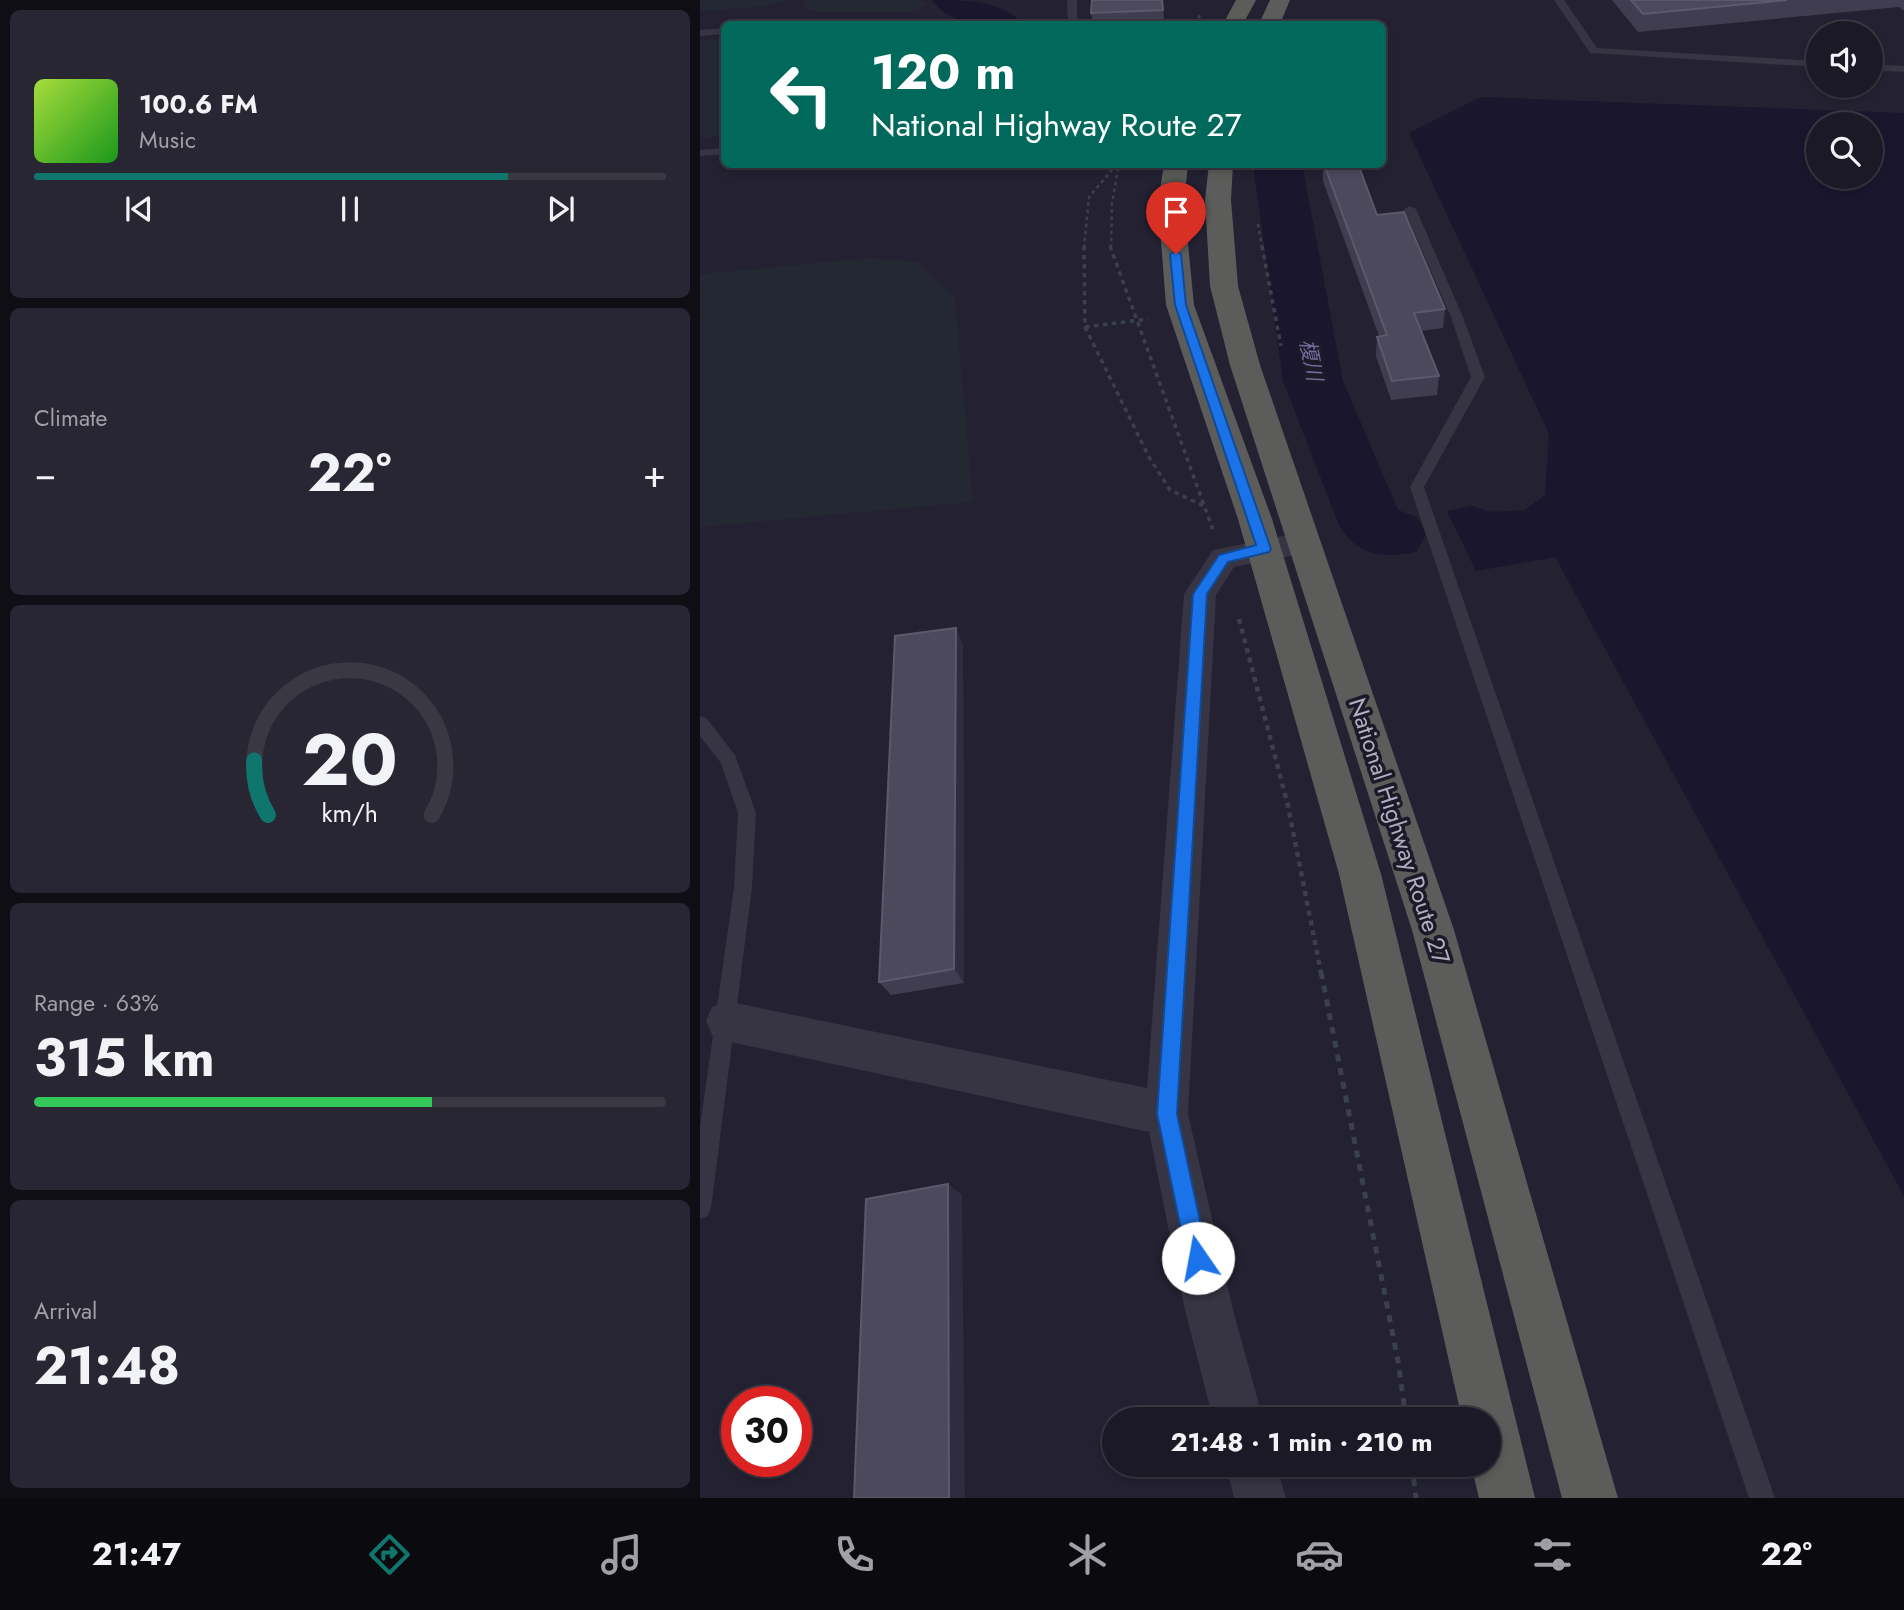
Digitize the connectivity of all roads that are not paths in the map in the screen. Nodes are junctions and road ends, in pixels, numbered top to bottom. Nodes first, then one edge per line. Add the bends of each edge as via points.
1 (1072, 0) edge
2 (1246, 0) edge
3 (1280, 0) edge
4 (1559, 0) edge
5 (1073, 21) edge
6 (1235, 21) edge
7 (1271, 21) edge
8 (721, 31) edge
9 (700, 33) edge
10 (1806, 63) edge
11 (1883, 68) edge
12 (1904, 69) edge
13 (721, 151) edge
14 (700, 153) edge
15 (1175, 168) edge
16 (1221, 168) edge
17 (1410, 209) dead end
18 (1304, 543) junction
19 (1264, 549) junction
20 (700, 723) edge
21 (726, 1021) junction
22 (1167, 1114) junction
23 (700, 1209) edge
24 (1235, 1407) edge
25 (1486, 1407) edge
26 (1501, 1472) edge
27 (1254, 1477) edge
28 (1260, 1498) edge
29 (1507, 1498) edge
30 (1590, 1498) edge
31 (1762, 1498) edge

1 - 5 lane
2 - 6 highway
3 - 7 highway
4 - 10 lane via 1594,51
8 - 9 lane
11 - 12 lane
13 - 14 lane
15 - 19 highway, National Highway Route 27 via 1171,203 1180,305
16 - 18 highway, National Highway Route 27 via 1218,200 1224,286
17 - 31 lane via 1478,377 1417,487
18 - 19 street
18 - 30 highway, National Highway Route 27 via 1433,930
19 - 22 street via 1224,558 1200,594
19 - 25 highway, National Highway Route 27 via 1360,874
20 - 21 lane via 729,760 747,813
21 - 22 street
21 - 23 lane
22 - 24 street
26 - 29 highway, National Highway Route 27
27 - 28 street

